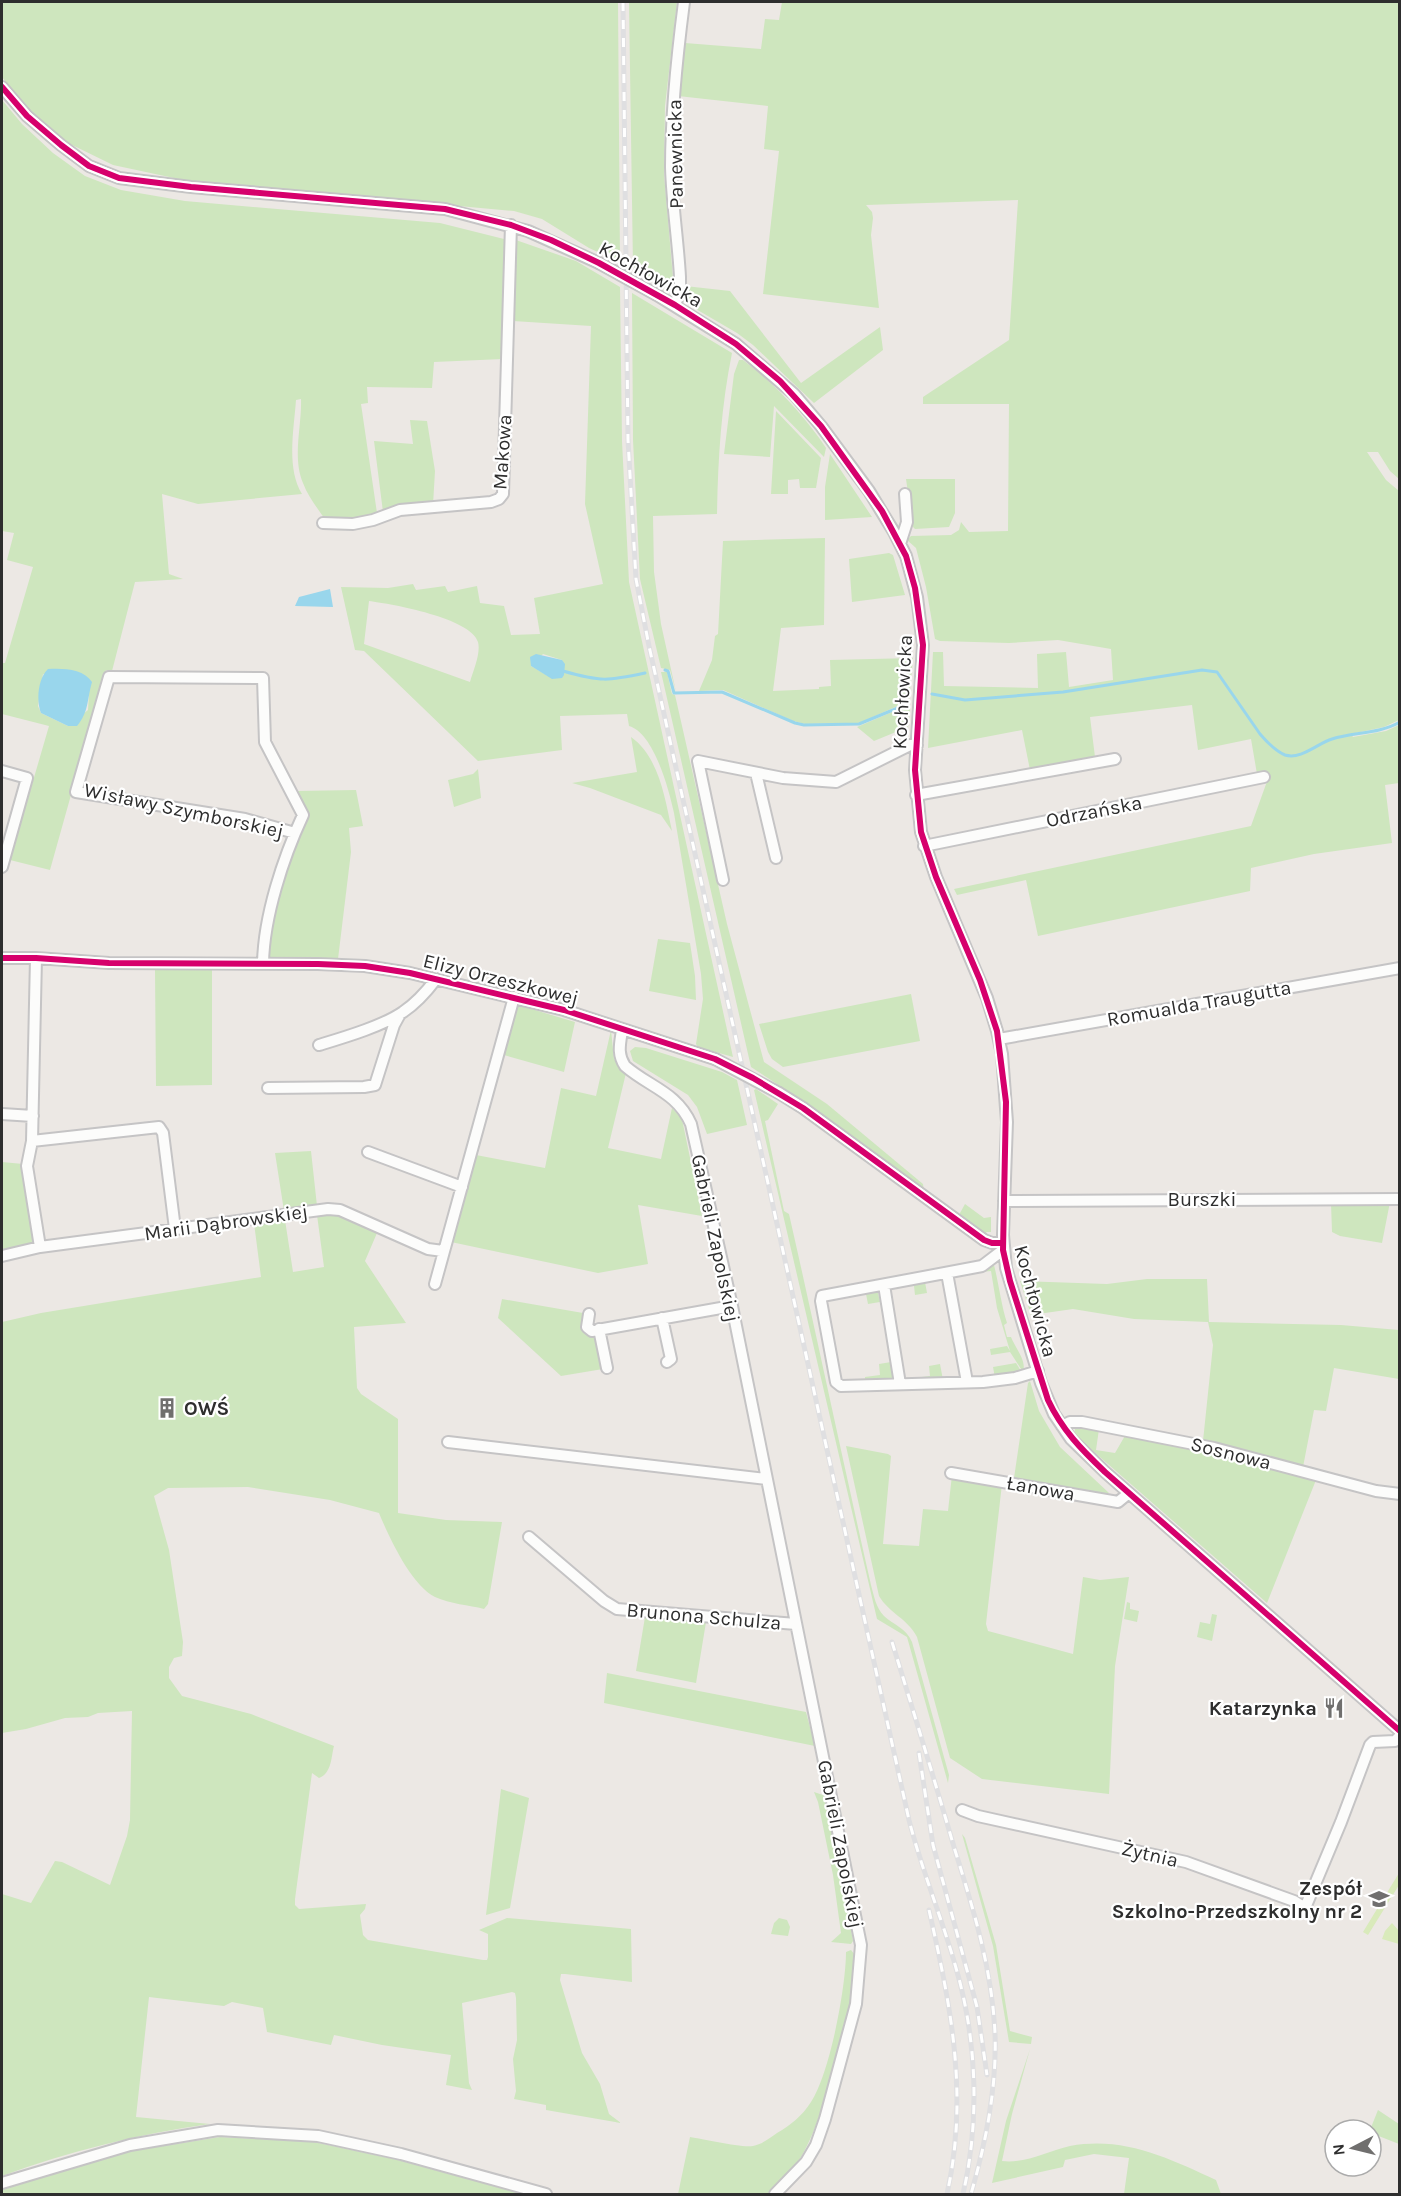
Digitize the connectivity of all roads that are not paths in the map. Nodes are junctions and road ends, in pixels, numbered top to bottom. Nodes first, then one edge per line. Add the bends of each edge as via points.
1 (684, 2) edge
2 (2, 87) edge
3 (511, 225) junction
4 (675, 305) junction
5 (905, 494) dead end
6 (324, 523) dead end
7 (900, 543) junction
8 (917, 745) junction
9 (1115, 759) dead end
10 (2, 771) edge
11 (756, 773) junction
12 (1264, 777) dead end
13 (916, 795) junction
14 (295, 833) junction
15 (924, 846) junction
16 (776, 858) dead end
17 (2, 867) edge
18 (723, 880) dead end
19 (2, 958) edge
20 (36, 958) junction
21 (263, 963) junction
22 (1400, 968) edge
23 (436, 978) junction
24 (514, 997) junction
25 (400, 1014) junction
26 (622, 1030) junction
27 (999, 1039) junction
28 (318, 1044) dead end
29 (268, 1088) dead end
30 (2, 1114) edge
31 (33, 1116) junction
32 (32, 1142) junction
33 (368, 1152) dead end
34 (462, 1187) junction
35 (1400, 1199) edge
36 (1004, 1201) junction
37 (175, 1229) junction
38 (1003, 1246) junction
39 (40, 1247) junction
40 (443, 1251) junction
41 (2, 1256) edge
42 (947, 1273) junction
43 (435, 1284) dead end
44 (884, 1286) junction
45 (732, 1306) junction
46 (590, 1314) dead end
47 (662, 1318) junction
48 (599, 1329) junction
49 (667, 1362) dead end
50 (607, 1368) dead end
51 (1038, 1371) junction
52 (967, 1382) junction
53 (900, 1384) junction
54 (1062, 1426) junction
55 (448, 1442) dead end
56 (951, 1473) dead end
57 (766, 1479) junction
58 (1129, 1493) junction
59 (1400, 1494) edge
60 (529, 1537) dead end
61 (796, 1624) junction
62 (1400, 1734) edge
63 (962, 1810) dead end
64 (2, 2183) edge
65 (546, 2194) edge
66 (775, 2194) edge

1 - 4 street, Panewnicka via 671,170 680,277
2 - 3 street, Kochłowicka via 27,116 61,145 89,166 119,178 445,209
3 - 4 street, Kochłowicka, bridge via 557,242
3 - 6 street, Makowa via 503,494 491,502 400,510 353,524
4 - 7 street, Kochłowicka via 736,344 794,394 845,457
5 - 7 street via 907,522
7 - 8 street, Kochłowicka via 913,578 922,629
8 - 11 street via 836,782
8 - 13 street, Kochłowicka
9 - 13 street
10 - 17 street via 27,778
11 - 16 street
11 - 18 street via 698,761
12 - 15 street, Odrzańska
13 - 15 street, Kochłowicka
14 - 14 street, Wisławy Szymborskiej via 245,819 76,792 109,677 263,678 265,742 303,815
14 - 21 street, Wisławy Szymborskiej via 277,888
15 - 27 street, Kochłowicka via 980,980
19 - 20 street, Elizy Orzeszkowej
20 - 21 street, Elizy Orzeszkowej via 109,963
20 - 31 street
21 - 23 street, Elizy Orzeszkowej via 365,966
22 - 27 street, Romualda Traugutta
23 - 24 street, Elizy Orzeszkowej
23 - 25 street
24 - 26 street, Elizy Orzeszkowej
24 - 34 street
25 - 28 street
25 - 29 street via 375,1085
26 - 38 street, Elizy Orzeszkowej, bridge via 714,1059 779,1093 984,1240
26 - 45 street, Gabrieli Zapolskiej via 619,1050 625,1066 678,1102 691,1124
27 - 36 street, Kochłowicka via 1006,1102
30 - 31 street
31 - 32 street
32 - 37 street via 159,1127 163,1133
32 - 39 street via 27,1166
33 - 34 street
34 - 40 street
35 - 36 street, Burszki
36 - 38 street, Kochłowicka
37 - 39 street, Marii Dąbrowskiej
37 - 40 street, Marii Dąbrowskiej via 328,1209 340,1210 428,1249
38 - 42 street via 982,1266
38 - 51 street, Kochłowicka
39 - 41 street, Marii Dąbrowskiej
40 - 43 street
42 - 44 street
42 - 52 street
44 - 53 street
44 - 53 street via 825,1295 821,1301 837,1384
45 - 47 street
45 - 57 street, Gabrieli Zapolskiej
46 - 48 street via 588,1330
47 - 48 street
47 - 49 street via 671,1359
48 - 50 street
51 - 52 street via 1015,1378
51 - 54 street, Kochłowicka
52 - 53 street
54 - 58 street, Kochłowicka
54 - 59 street, Sosnowa via 1082,1422 1203,1445
55 - 57 street
56 - 58 street, Łanowa via 1118,1502
57 - 61 street, Gabrieli Zapolskiej
58 - 62 street, Kochłowicka
60 - 61 street, Brunona Schulza via 617,1609
61 - 66 street, Gabrieli Zapolskiej via 861,1945 856,2004 816,2145 806,2162
62 - 63 street, Żytnia via 1395,1741 1370,1745 1305,1908 1186,1862
64 - 65 street via 130,2145 218,2130 318,2136 401,2154

